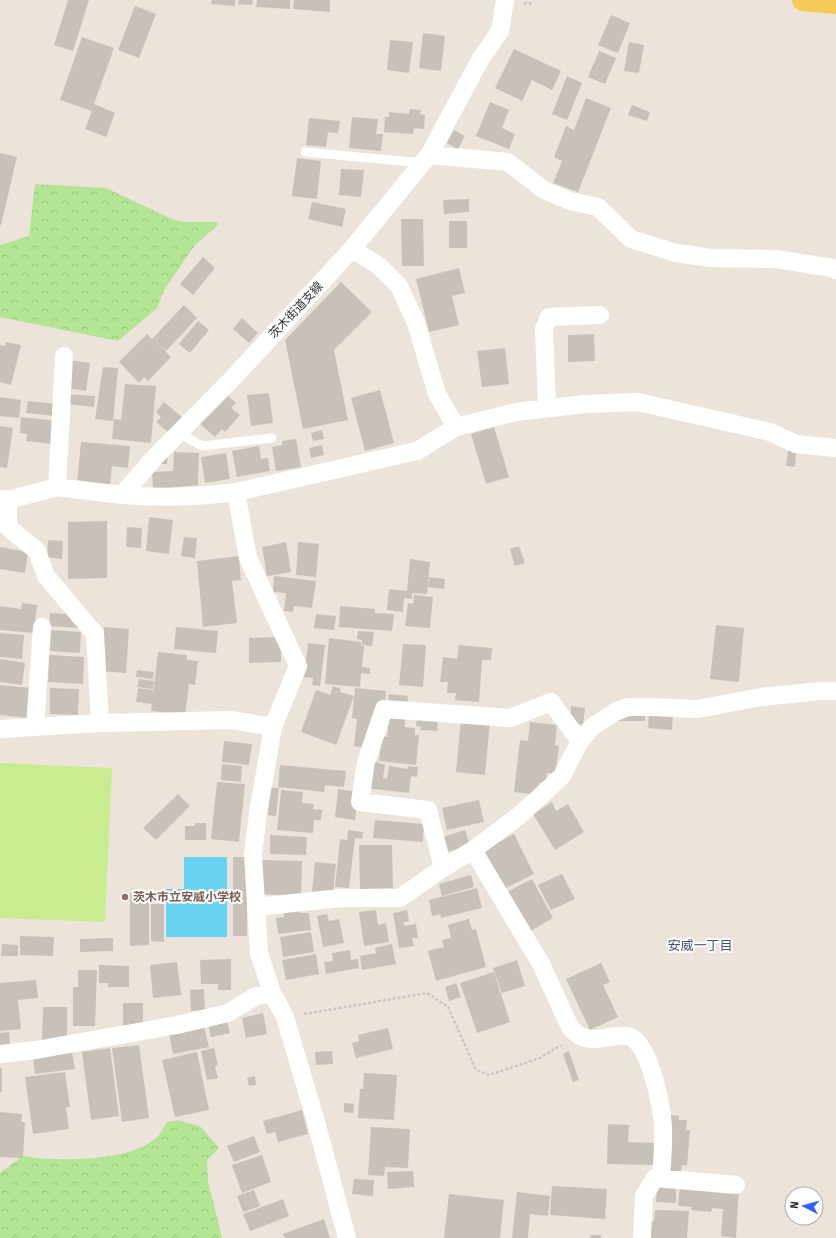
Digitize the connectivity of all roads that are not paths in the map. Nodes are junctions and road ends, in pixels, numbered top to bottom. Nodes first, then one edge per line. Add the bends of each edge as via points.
1 (505, 0) edge
2 (803, 0) edge
3 (836, 3) edge
4 (305, 152) dead end
5 (426, 159) junction
6 (352, 249) junction
7 (836, 270) edge
8 (600, 315) dead end
9 (64, 356) dead end
10 (547, 408) junction
11 (456, 427) junction
12 (178, 433) junction
13 (272, 438) dead end
14 (836, 448) edge
15 (57, 487) junction
16 (236, 492) junction
17 (122, 495) junction
18 (4, 499) edge
19 (4, 527) edge
20 (42, 627) dead end
21 (836, 691) edge
22 (100, 723) junction
23 (273, 726) junction
24 (35, 727) junction
25 (0, 728) edge
26 (580, 741) junction
27 (473, 850) junction
28 (442, 868) junction
29 (256, 907) junction
30 (272, 993) junction
31 (0, 1054) edge
32 (661, 1178) junction
33 (736, 1185) dead end
34 (346, 1238) edge
35 (642, 1238) edge

1 - 5 street, 茨木街道支線 via 500,31 480,60
2 - 3 main road
4 - 5 lane
5 - 6 street, 茨木街道支線
5 - 7 street via 508,162 544,190 570,201 598,206 631,239 676,253 711,258 776,259
6 - 11 street via 379,266 399,286 416,323 437,394
6 - 12 street, 茨木街道支線 via 232,379
8 - 10 street via 548,317 544,329
9 - 15 street
10 - 11 street via 516,412
10 - 14 street via 638,402 770,432 796,444
11 - 16 street via 417,451
12 - 13 lane via 202,446
12 - 17 street, 茨木街道支線
15 - 17 street
15 - 18 street
16 - 17 street via 203,496
16 - 23 street via 248,558 298,666
18 - 19 street
19 - 22 street via 37,551 46,576 95,634
20 - 24 street
21 - 26 street via 761,697 698,709 628,707 592,727
22 - 23 street via 232,720
22 - 24 street
23 - 29 street via 253,855
24 - 25 street
26 - 27 street via 562,776 520,815
26 - 28 street via 551,702 510,718 384,709 366,762 360,802 428,810
27 - 28 street
27 - 32 street via 541,964 576,1035 588,1040 628,1036 638,1042 652,1071 662,1118
28 - 29 street via 400,898 340,898
29 - 30 street via 259,953
30 - 31 street via 256,996 228,1013 184,1023 36,1050
30 - 34 street via 285,1017
32 - 33 street
32 - 35 street via 655,1178 644,1196

